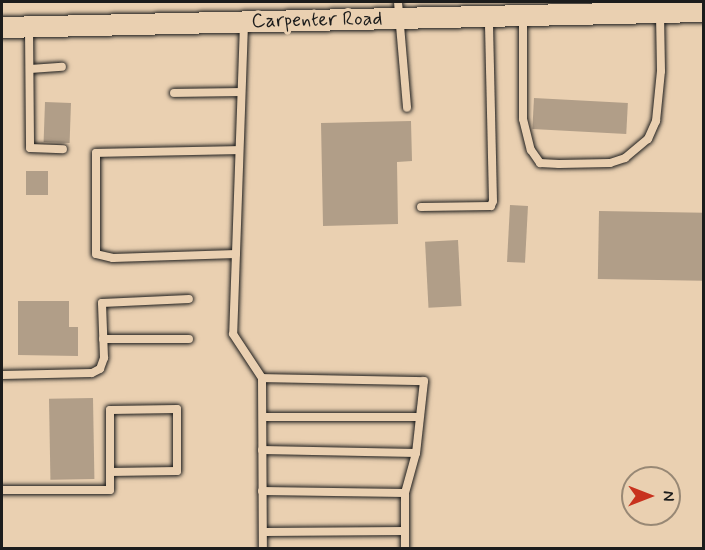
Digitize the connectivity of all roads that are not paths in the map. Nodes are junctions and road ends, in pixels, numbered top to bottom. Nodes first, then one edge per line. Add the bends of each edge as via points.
1 (398, 10) edge
2 (704, 11) edge
3 (660, 12) junction
4 (523, 15) junction
5 (489, 16) junction
6 (244, 22) junction
7 (2, 27) edge
8 (28, 27) junction
9 (62, 68) dead end
10 (30, 69) junction
11 (238, 92) junction
12 (174, 93) dead end
13 (407, 108) dead end
14 (63, 149) dead end
15 (239, 150) junction
16 (421, 207) dead end
17 (236, 254) junction
18 (189, 299) dead end
19 (103, 339) junction
20 (189, 339) dead end
21 (2, 375) edge
22 (262, 378) junction
23 (264, 417) junction
24 (419, 417) junction
25 (262, 450) junction
26 (416, 453) junction
27 (110, 472) junction
28 (2, 490) edge
29 (262, 491) junction
30 (405, 493) junction
31 (405, 531) junction
32 (264, 532) junction
33 (263, 549) edge
34 (405, 549) edge

1 - 5 main road, Carpenter Road
1 - 6 main road, Carpenter Road
1 - 13 lane
2 - 3 main road, Carpenter Road
3 - 4 main road, Carpenter Road
3 - 4 lane via 661,71 656,121 648,139 625,158 600,163 540,164 536,160 523,119
4 - 5 main road, Carpenter Road
5 - 16 lane via 493,201 491,206
6 - 8 main road, Carpenter Road
6 - 11 lane
7 - 8 main road, Carpenter Road
8 - 10 lane
9 - 10 lane
10 - 14 lane via 30,148
11 - 12 lane
11 - 15 lane
15 - 17 lane
15 - 17 lane via 96,153 96,254 113,258
17 - 22 lane via 233,333
18 - 19 lane via 102,303
19 - 20 lane
19 - 21 lane via 104,358 100,369 92,374
22 - 23 lane
22 - 24 lane via 424,381
23 - 24 lane
23 - 25 lane
24 - 26 lane
25 - 26 lane
25 - 29 lane
26 - 30 lane
27 - 27 lane via 110,410 177,409 177,471
27 - 28 lane via 110,490
29 - 30 lane
29 - 32 lane
30 - 31 lane
31 - 32 lane
31 - 34 lane
32 - 33 lane

